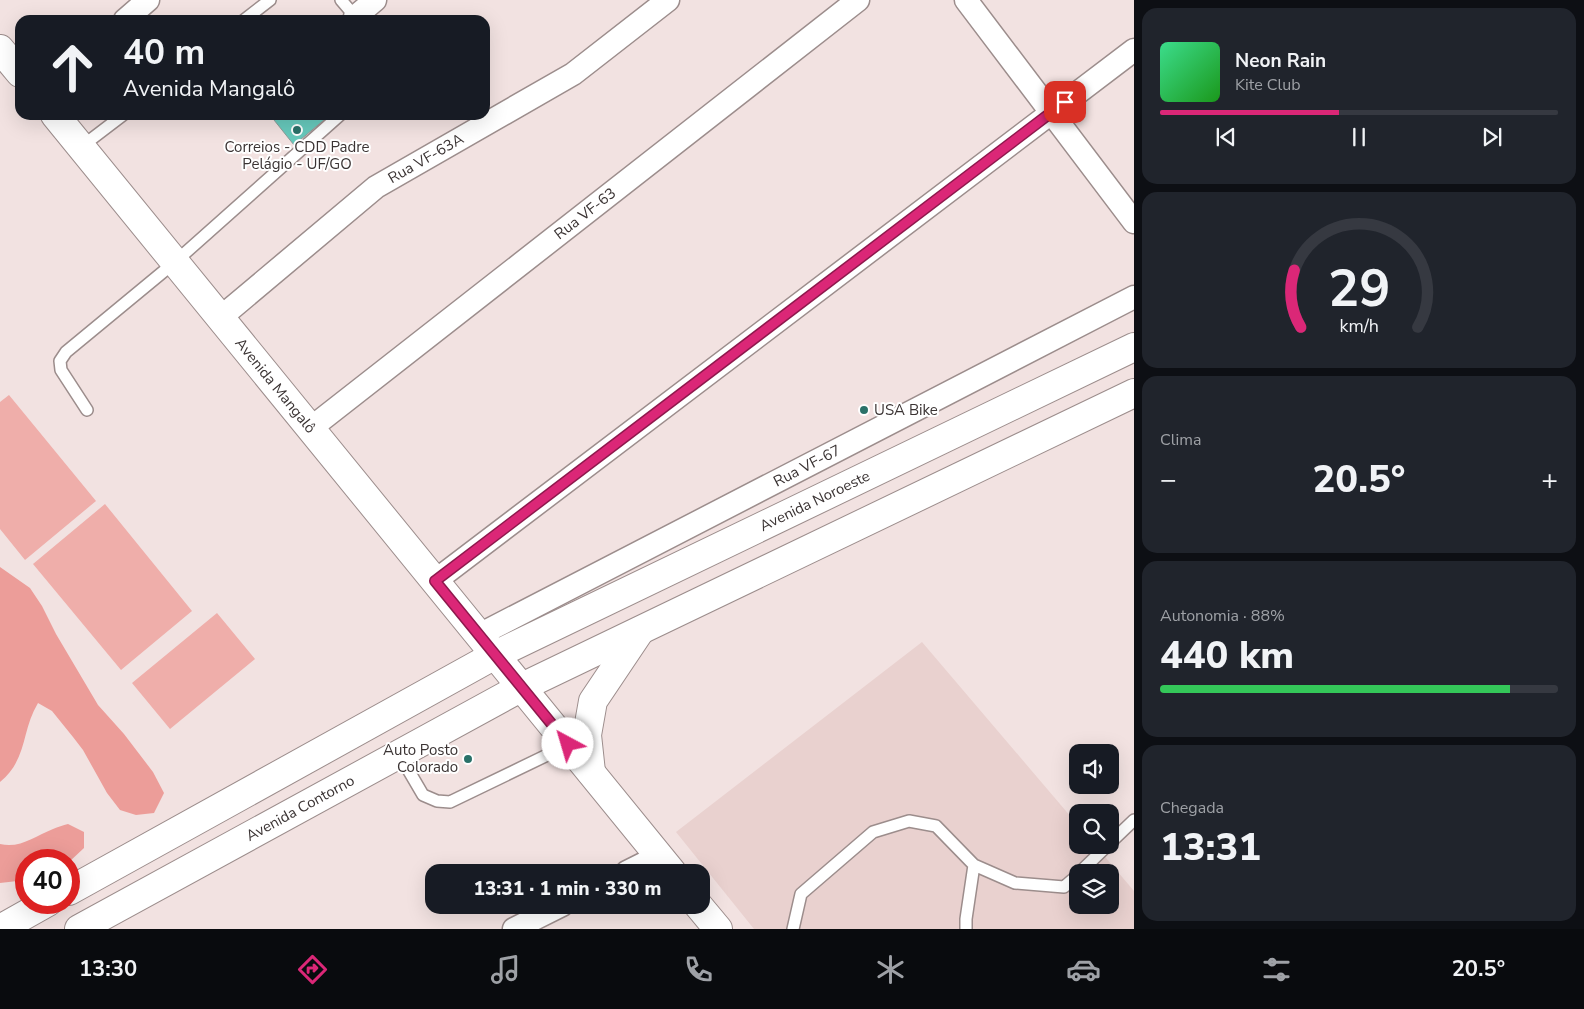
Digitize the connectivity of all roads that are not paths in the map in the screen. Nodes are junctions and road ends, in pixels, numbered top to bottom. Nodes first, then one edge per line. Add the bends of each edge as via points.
1 (148, 0) edge
2 (270, 0) edge
3 (375, 0) edge
4 (668, 0) edge
5 (858, 0) edge
6 (966, 0) edge
7 (352, 12) edge
8 (131, 15) edge
9 (250, 15) edge
10 (0, 49) edge
11 (1134, 50) edge
12 (15, 67) edge
13 (1051, 112) junction
14 (58, 120) edge
15 (116, 120) edge
16 (334, 120) edge
17 (81, 147) junction
18 (1134, 222) edge
19 (175, 262) junction
20 (1134, 297) edge
21 (220, 318) junction
22 (1134, 347) edge
23 (1134, 394) edge
24 (87, 410) dead end
25 (311, 428) junction
26 (435, 581) junction
27 (640, 630) junction
28 (487, 645) junction
29 (522, 687) junction
30 (568, 744) junction
31 (399, 754) junction
32 (591, 772) junction
33 (1134, 820) edge
34 (1119, 834) edge
35 (1099, 854) edge
36 (666, 864) edge
37 (1089, 864) edge
38 (974, 865) junction
39 (1069, 883) edge
40 (80, 885) edge
41 (27, 914) edge
42 (544, 914) edge
43 (706, 914) edge
44 (0, 929) edge
45 (79, 929) edge
46 (514, 929) edge
47 (718, 929) edge
48 (793, 929) edge
49 (966, 929) edge

1 - 8 street
2 - 9 lane
3 - 7 street
4 - 21 street, Rua VF-63A via 573,74 376,187
5 - 25 street, Rua VF-63
6 - 13 street
10 - 12 main road
11 - 13 street
13 - 18 street
13 - 26 street
14 - 17 main road, Avenida Mangalô
15 - 17 lane
16 - 19 lane
17 - 19 main road, Avenida Mangalô
19 - 21 main road, Avenida Mangalô
19 - 24 lane via 66,352 60,362 61,370
20 - 28 street, Rua VF-67
21 - 25 main road, Avenida Mangalô
22 - 28 main road, Avenida Noroeste
23 - 27 main road
25 - 26 main road, Avenida Mangalô
26 - 28 main road, Avenida Mangalô
27 - 29 main road
27 - 32 main road via 593,701 587,735
28 - 29 main road, Avenida Mangalô
28 - 40 main road
29 - 30 main road, Avenida Mangalô
29 - 31 main road, Avenida Contorno
30 - 31 lane via 450,802 424,795
30 - 32 main road, Avenida Mangalô
31 - 45 main road, Avenida Contorno
32 - 36 main road, Avenida Mangalô
33 - 34 lane
35 - 37 lane
38 - 39 lane via 1015,883 1064,887
38 - 48 lane via 936,826 909,821 874,832 802,894
38 - 49 lane
41 - 44 main road
42 - 46 street
43 - 47 main road

